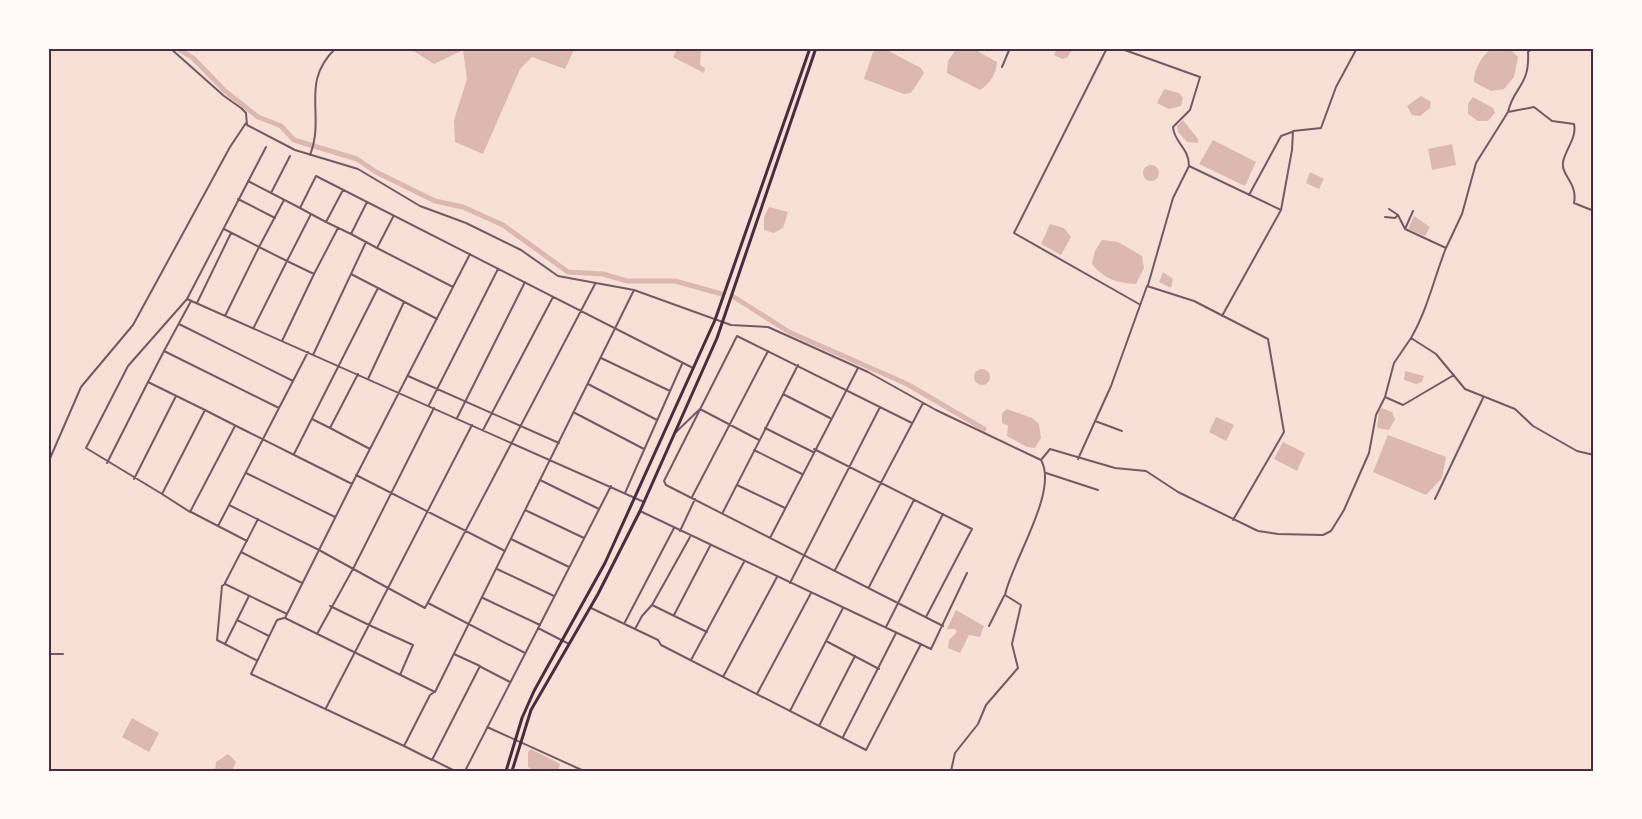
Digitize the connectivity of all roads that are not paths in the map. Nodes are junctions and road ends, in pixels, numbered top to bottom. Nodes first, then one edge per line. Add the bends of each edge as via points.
1 (170, 48) edge
2 (336, 48) edge
3 (810, 48) edge
4 (816, 48) edge
5 (1010, 48) edge
6 (1107, 48) edge
7 (1119, 48) edge
8 (1357, 48) edge
9 (1533, 48) edge
10 (1002, 68) dead end
11 (1508, 112) junction
12 (246, 123) junction
13 (1293, 131) junction
14 (266, 147) dead end
15 (310, 155) junction
16 (290, 156) dead end
17 (1189, 166) junction
18 (248, 181) junction
19 (343, 190) junction
20 (271, 193) junction
21 (1249, 195) junction
22 (238, 199) junction
23 (284, 200) junction
24 (368, 202) junction
25 (300, 208) junction
26 (1389, 209) dead end
27 (1281, 210) junction
28 (1413, 211) dead end
29 (1594, 212) edge
30 (311, 213) junction
31 (1398, 215) junction
32 (394, 216) junction
33 (1385, 217) dead end
34 (275, 218) junction
35 (326, 222) junction
36 (338, 228) junction
37 (223, 229) junction
38 (1405, 229) junction
39 (231, 233) junction
40 (351, 234) junction
41 (366, 242) junction
42 (259, 247) junction
43 (377, 248) junction
44 (1446, 248) junction
45 (470, 254) junction
46 (287, 261) junction
47 (498, 268) junction
48 (314, 274) junction
49 (351, 274) junction
50 (525, 282) junction
51 (595, 284) junction
52 (1147, 286) junction
53 (453, 287) junction
54 (378, 288) junction
55 (634, 290) junction
56 (553, 296) junction
57 (187, 299) junction
58 (192, 301) junction
59 (404, 302) junction
60 (197, 303) junction
61 (1139, 304) junction
62 (580, 310) junction
63 (225, 315) junction
64 (1222, 316) junction
65 (437, 319) junction
66 (715, 320) junction
67 (721, 322) junction
68 (179, 324) junction
69 (254, 328) junction
70 (615, 328) junction
71 (1411, 338) junction
72 (282, 341) junction
73 (164, 351) junction
74 (768, 351) junction
75 (308, 352) junction
76 (313, 355) junction
77 (601, 358) junction
78 (683, 363) junction
79 (798, 365) junction
80 (339, 366) junction
81 (693, 368) junction
82 (858, 368) junction
83 (358, 374) junction
84 (1454, 375) junction
85 (408, 376) junction
86 (368, 379) junction
87 (293, 381) junction
88 (148, 382) junction
89 (588, 384) junction
90 (845, 389) junction
91 (436, 390) junction
92 (670, 391) junction
93 (399, 393) junction
94 (783, 394) junction
95 (176, 396) junction
96 (1385, 396) junction
97 (1483, 398) junction
98 (466, 402) junction
99 (924, 402) junction
100 (428, 405) junction
101 (880, 407) junction
102 (279, 408) junction
103 (434, 408) junction
104 (700, 409) junction
105 (205, 410) junction
106 (574, 413) junction
107 (492, 414) junction
108 (457, 418) junction
109 (830, 418) junction
110 (312, 419) junction
111 (657, 420) junction
112 (1095, 421) junction
113 (912, 423) junction
114 (472, 425) junction
115 (521, 425) junction
116 (729, 425) junction
117 (235, 426) junction
118 (330, 428) junction
119 (765, 428) junction
120 (483, 430) junction
121 (1122, 431) dead end
122 (673, 435) junction
123 (262, 439) junction
124 (759, 440) junction
125 (512, 442) junction
126 (559, 443) junction
127 (370, 449) junction
128 (644, 449) junction
129 (754, 450) junction
130 (814, 450) junction
131 (294, 455) junction
132 (1594, 455) edge
133 (1078, 459) junction
134 (550, 460) junction
135 (1041, 460) junction
136 (48, 463) edge
137 (107, 463) junction
138 (848, 466) junction
139 (245, 472) junction
140 (1046, 473) junction
141 (801, 474) junction
142 (356, 475) junction
143 (135, 479) junction
144 (540, 480) junction
145 (352, 484) junction
146 (881, 484) junction
147 (737, 485) junction
148 (610, 486) junction
149 (1098, 490) dead end
150 (392, 492) junction
151 (625, 493) junction
152 (162, 494) junction
153 (635, 498) junction
154 (694, 499) junction
155 (1435, 499) dead end
156 (914, 500) junction
157 (644, 502) junction
158 (229, 505) junction
159 (785, 508) junction
160 (599, 509) junction
161 (525, 510) junction
162 (428, 511) junction
163 (640, 511) junction
164 (190, 512) junction
165 (723, 513) junction
166 (943, 514) junction
167 (335, 517) junction
168 (258, 519) junction
169 (1233, 520) junction
170 (218, 526) junction
171 (674, 528) junction
172 (466, 530) junction
173 (680, 531) junction
174 (690, 537) junction
175 (584, 538) junction
176 (770, 538) junction
177 (511, 539) junction
178 (247, 541) junction
179 (710, 546) junction
180 (319, 550) junction
181 (505, 551) junction
182 (241, 552) junction
183 (804, 555) junction
184 (744, 562) junction
185 (354, 567) junction
186 (569, 567) junction
187 (496, 568) junction
188 (835, 570) junction
189 (967, 573) dead end
190 (777, 577) junction
191 (790, 583) junction
192 (225, 584) junction
193 (302, 584) junction
194 (869, 587) junction
195 (388, 588) junction
196 (811, 593) junction
197 (1005, 595) junction
198 (249, 596) junction
199 (554, 596) junction
200 (482, 597) junction
201 (898, 602) junction
202 (428, 603) junction
203 (652, 605) junction
204 (330, 606) junction
205 (591, 608) junction
206 (843, 608) junction
207 (286, 616) junction
208 (673, 616) junction
209 (926, 617) junction
210 (237, 620) junction
211 (625, 622) dead end
212 (369, 625) junction
213 (468, 625) junction
214 (943, 626) junction
215 (989, 626) dead end
216 (539, 627) junction
217 (885, 628) junction
218 (635, 629) junction
219 (706, 632) junction
220 (896, 633) junction
221 (317, 634) junction
222 (269, 636) junction
223 (563, 640) junction
224 (826, 641) junction
225 (569, 644) junction
226 (921, 644) junction
227 (225, 645) junction
228 (525, 652) junction
229 (355, 653) junction
230 (48, 654) edge
231 (63, 654) dead end
232 (454, 654) junction
233 (855, 656) junction
234 (256, 660) junction
235 (691, 660) junction
236 (480, 666) junction
237 (879, 669) junction
238 (399, 675) junction
239 (723, 677) junction
240 (510, 682) junction
241 (435, 692) junction
242 (757, 694) junction
243 (326, 708) junction
244 (790, 711) junction
245 (819, 726) junction
246 (488, 727) junction
247 (843, 738) junction
248 (517, 741) junction
249 (404, 746) junction
250 (432, 760) junction
251 (455, 771) edge
252 (465, 771) edge
253 (506, 771) edge
254 (512, 771) edge
255 (584, 771) edge
256 (951, 771) edge

1 - 12 street via 241,108 246,113
2 - 15 street via 320,67 314,92 315,141
3 - 66 main road
4 - 67 main road
5 - 10 street
6 - 61 street via 1014,233
7 - 17 street via 1200,77 1190,110 1173,127 1189,154
8 - 13 street via 1336,87 1321,128
9 - 11 street via 1528,52 1525,82
11 - 29 street via 1534,107 1552,121 1574,124 1563,163 1576,191 1574,203
11 - 44 street via 1476,163 1462,214
12 - 15 street via 276,142
12 - 136 street via 134,325 81,387
13 - 21 street via 1281,136
13 - 27 street
14 - 18 street
15 - 51 street via 358,169 420,206 521,250 558,276
16 - 20 street
17 - 21 street
17 - 52 street via 1173,198
18 - 20 street
18 - 22 street
19 - 24 street
19 - 25 street via 316,176
19 - 35 street
20 - 23 street
21 - 27 street
22 - 34 street
22 - 37 street
23 - 25 street
23 - 34 street
24 - 32 street
24 - 40 street
25 - 30 street
26 - 31 street
27 - 64 street
28 - 38 street
30 - 35 street
30 - 46 street
31 - 33 street
31 - 38 street
32 - 43 street
32 - 45 street
34 - 42 street
35 - 36 street
36 - 40 street
36 - 48 street
37 - 39 street
37 - 57 street
38 - 44 street
39 - 42 street
39 - 60 street
40 - 41 street
41 - 43 street
41 - 49 street
42 - 46 street
42 - 63 street
43 - 53 street
44 - 71 street via 1422,318
45 - 47 street
45 - 53 street
46 - 48 street
46 - 69 street
47 - 50 street
47 - 91 street
48 - 72 street
49 - 54 street
49 - 76 street
50 - 56 street
50 - 98 street
51 - 55 street
51 - 62 street
52 - 61 street
52 - 64 street via 1194,301
53 - 65 street
54 - 59 street
54 - 80 street
55 - 66 street
55 - 70 street
56 - 62 street
56 - 107 street
57 - 58 street
57 - 137 street via 128,366 86,446 86,451
58 - 60 street
58 - 68 street
59 - 65 street
59 - 86 street
60 - 63 street
61 - 112 street
62 - 70 street
62 - 115 street
63 - 69 street
64 - 169 street via 1268,339 1284,432
65 - 85 street
66 - 67 street
66 - 81 main road
67 - 82 street via 768,327
67 - 122 main road
68 - 73 street
68 - 87 street
69 - 72 street
70 - 77 street
70 - 78 street
71 - 84 street via 1436,354
71 - 96 street via 1394,363
72 - 75 street
73 - 88 street
73 - 102 street
74 - 79 street
74 - 104 street via 737,336
74 - 116 street
75 - 76 street
75 - 87 street
76 - 80 street
77 - 89 street
77 - 92 street
78 - 81 street
78 - 92 street
79 - 90 street
79 - 94 street
80 - 83 street
80 - 110 street
81 - 153 main road
82 - 90 street
82 - 99 street
83 - 86 street
83 - 118 street
84 - 96 street via 1403,405
84 - 97 street via 1464,389
85 - 91 street
85 - 93 street
86 - 93 street
87 - 102 street
88 - 95 street
88 - 137 street
89 - 106 street
89 - 111 street
90 - 101 street
90 - 109 street
91 - 98 street
91 - 100 street
92 - 111 street
93 - 100 street
93 - 127 street
94 - 109 street
94 - 119 street
95 - 105 street
95 - 143 street
96 - 169 street via 1376,415 1369,453 1344,510 1330,531 1315,536 1278,534 1258,531
97 - 132 street via 1515,409 1533,426 1577,451
97 - 155 street
98 - 107 street
98 - 108 street
99 - 113 street
99 - 135 street
100 - 103 street
101 - 113 street
101 - 138 street
102 - 123 street
103 - 108 street
103 - 150 street
104 - 116 street
104 - 122 street
104 - 154 street via 664,481
105 - 117 street
105 - 152 street
106 - 126 street
106 - 128 street
107 - 115 street
107 - 120 street
108 - 114 street
109 - 130 street
110 - 118 street
110 - 131 street
111 - 128 street
112 - 121 street
112 - 133 street
113 - 146 street
114 - 120 street
114 - 162 street
115 - 125 street
115 - 126 street
116 - 124 street
116 - 154 street
117 - 123 street
117 - 164 street
118 - 127 street
119 - 124 street
119 - 130 street
120 - 125 street
122 - 157 main road
123 - 131 street
123 - 139 street
124 - 129 street
125 - 134 street
125 - 172 street
126 - 134 street
127 - 142 street
128 - 151 street
129 - 141 street
129 - 147 street
130 - 138 street
130 - 141 street
131 - 145 street
133 - 135 street via 1050,449
133 - 169 street via 1146,471
134 - 144 street
134 - 148 street
135 - 140 street
137 - 143 street
138 - 146 street
138 - 183 street
139 - 158 street
139 - 167 street
140 - 149 street
140 - 197 street via 1040,504
141 - 159 street
142 - 145 street
142 - 150 street
143 - 152 street
144 - 160 street
144 - 161 street
145 - 167 street
146 - 156 street
146 - 188 street
147 - 159 street
147 - 165 street
148 - 151 street
148 - 160 street
150 - 162 street
150 - 185 street
151 - 153 street
152 - 164 street
153 - 157 street
153 - 223 main road
154 - 165 street
154 - 173 street
156 - 166 street
156 - 194 street
157 - 163 main road
158 - 168 street
158 - 170 street
159 - 176 street
160 - 175 street
161 - 175 street
161 - 177 street
162 - 172 street
162 - 195 street
163 - 171 street
163 - 205 main road
164 - 170 street
165 - 176 street
166 - 201 street
166 - 209 street via 972,529
167 - 180 street
168 - 178 street
168 - 180 street
170 - 178 street
171 - 173 street
171 - 211 street
172 - 181 street
172 - 202 street
173 - 174 street
174 - 179 street
174 - 203 street
175 - 186 street
176 - 183 street
177 - 181 street
177 - 186 street
178 - 182 street
179 - 184 street
179 - 208 street
180 - 185 street
180 - 193 street
181 - 187 street
182 - 192 street
182 - 193 street
183 - 188 street
183 - 191 street
184 - 190 street
184 - 219 street
185 - 195 street
185 - 204 street
186 - 199 street
187 - 199 street
187 - 200 street
188 - 194 street
189 - 214 street
190 - 191 street
190 - 239 street
191 - 196 street
192 - 198 street
192 - 227 street via 216,639
193 - 207 street
194 - 201 street
195 - 202 street via 425,608
195 - 212 street
196 - 206 street
196 - 242 street
197 - 215 street
197 - 256 street via 1021,604 1012,644 1018,668 986,705 978,724 956,753
198 - 207 street
198 - 210 street
199 - 216 street
200 - 213 street
200 - 216 street
201 - 209 street
201 - 217 street
202 - 213 street
203 - 208 street
203 - 218 street
204 - 212 street
204 - 221 street
205 - 218 street
205 - 225 main road
206 - 217 street
206 - 224 street
207 - 221 street
207 - 222 street via 277,620
208 - 219 street
209 - 214 street
210 - 222 street
210 - 227 street
212 - 229 street
212 - 238 street via 413,645
213 - 228 street
213 - 232 street
214 - 226 street via 931,649
216 - 223 street
216 - 228 street
217 - 220 street
218 - 235 street
219 - 235 street
220 - 226 street
220 - 237 street
221 - 229 street
222 - 234 street
223 - 225 street
223 - 248 main road via 534,691
224 - 233 street
224 - 244 street
225 - 248 main road via 541,689
226 - 247 street via 866,750
227 - 234 street
228 - 240 street
229 - 238 street
229 - 243 street
230 - 231 street
232 - 236 street
232 - 241 street
233 - 237 street
233 - 245 street
234 - 243 street via 251,674
235 - 239 street
236 - 240 street
236 - 250 street
237 - 247 street
238 - 241 street
239 - 242 street
240 - 246 street
241 - 249 street
242 - 244 street
243 - 249 street
244 - 245 street
245 - 247 street
246 - 248 street
246 - 252 street
248 - 253 main road
248 - 254 main road
248 - 255 street
249 - 250 street
250 - 251 street

